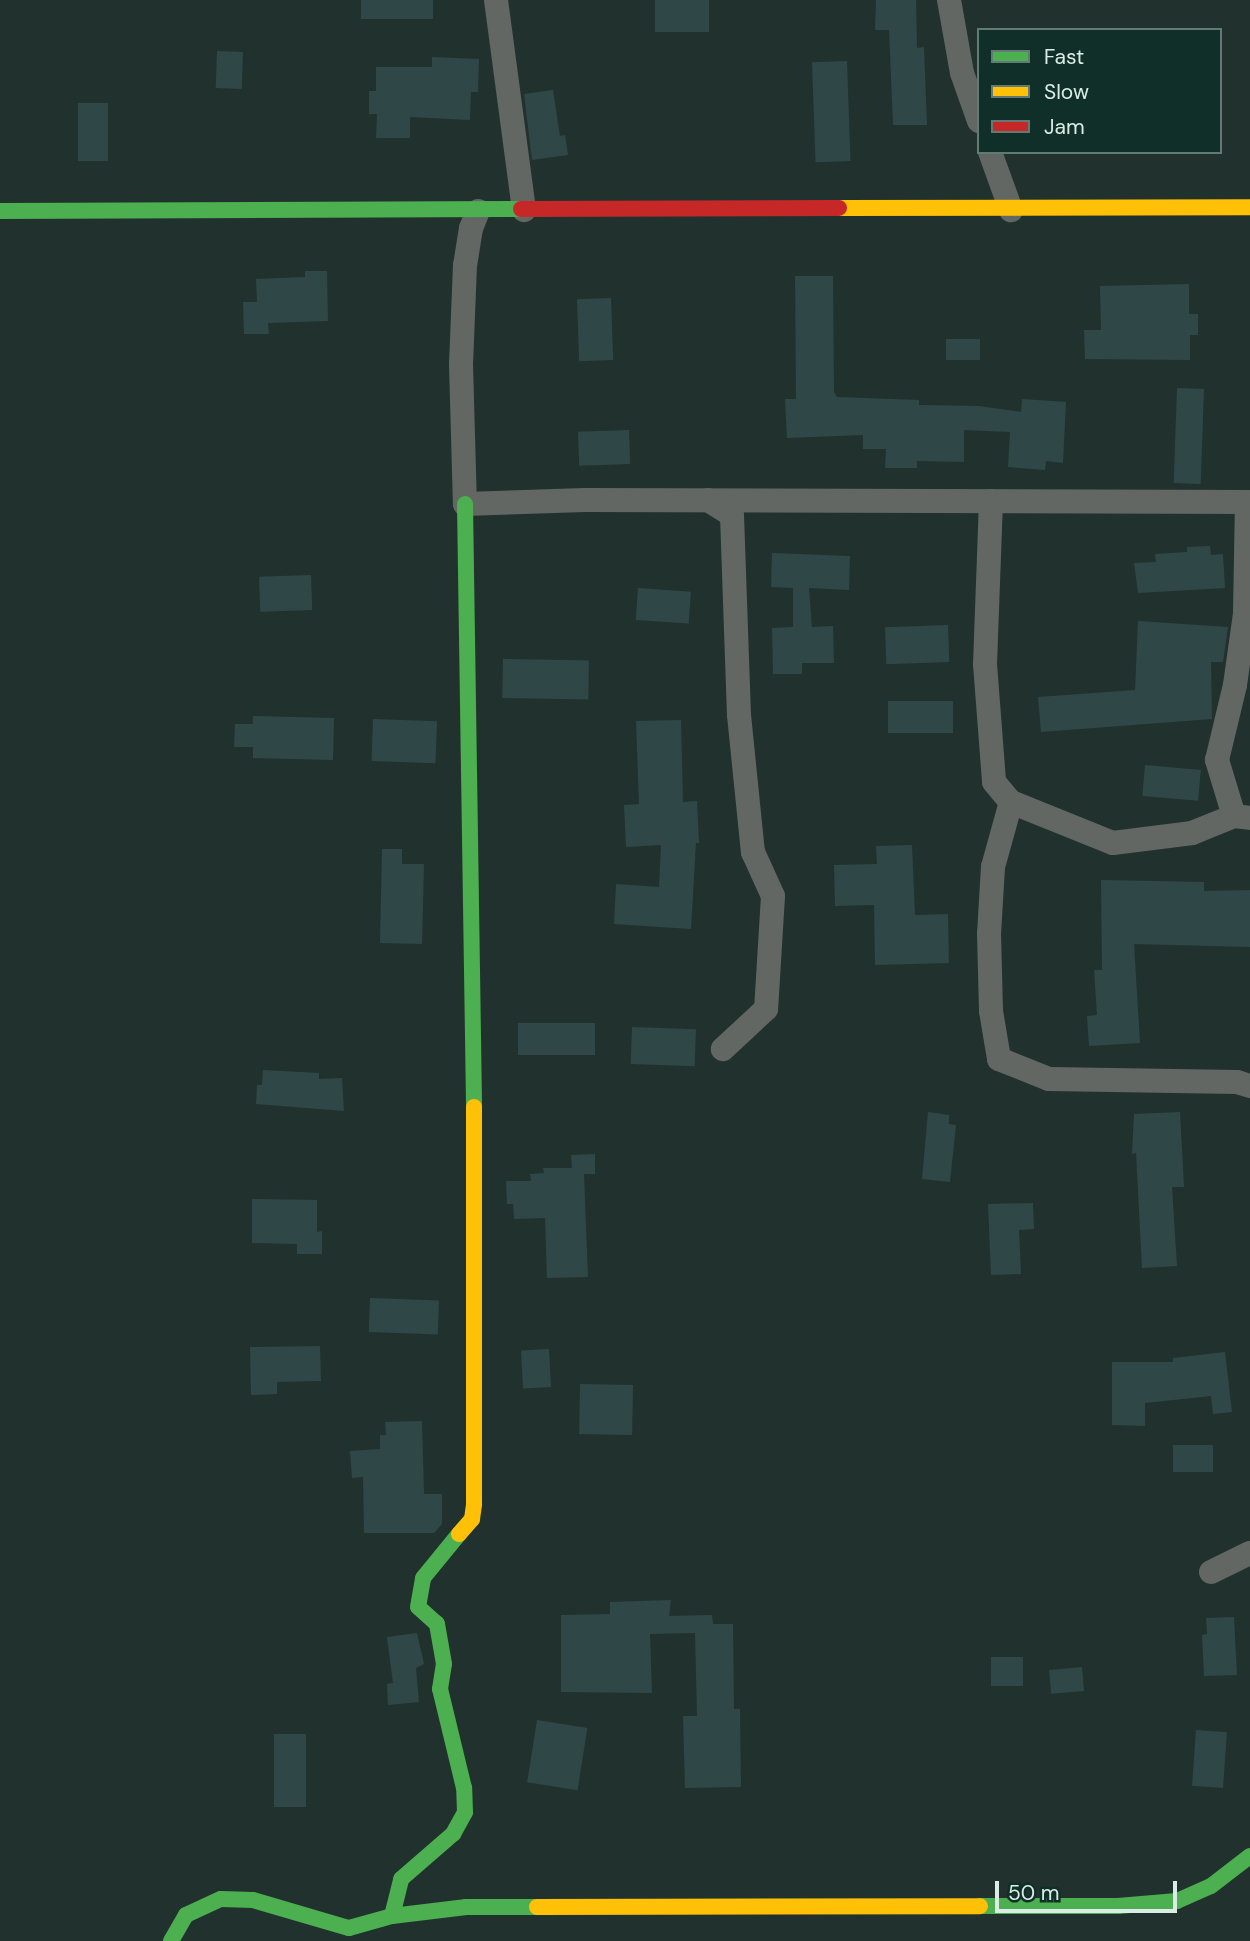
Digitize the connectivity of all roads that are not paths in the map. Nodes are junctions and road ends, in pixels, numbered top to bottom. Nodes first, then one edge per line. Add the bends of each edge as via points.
1 (496, 0) edge
2 (948, 0) edge
3 (977, 115) edge
4 (991, 154) edge
5 (1250, 207) edge
6 (524, 210) junction
7 (1011, 210) junction
8 (0, 211) edge
9 (478, 211) junction
10 (708, 500) junction
11 (991, 500) junction
12 (1249, 502) edge
13 (466, 504) junction
14 (1010, 802) junction
15 (1242, 817) edge
16 (723, 1049) dead end
17 (1250, 1086) edge
18 (1250, 1553) edge
19 (1211, 1572) dead end
20 (1250, 1856) edge
21 (392, 1916) junction
22 (171, 1941) edge

1 - 6 street
2 - 3 street via 962,73
4 - 7 street
5 - 7 street
6 - 7 street
6 - 9 street
8 - 9 street
9 - 13 street via 465,265 461,364
10 - 11 street
10 - 13 street
10 - 16 street via 732,515 739,715 752,852 773,896 766,1009
11 - 12 street
11 - 14 street via 985,664 994,782
12 - 15 street via 1245,614 1235,685 1217,760
13 - 21 street via 475,1154 474,1492 472,1519 423,1578 418,1600 418,1606 437,1624 444,1664 440,1689 464,1788 465,1812 453,1834 401,1879
14 - 15 street via 1113,843 1192,833
14 - 17 street via 993,867 989,934 991,1011 999,1059 1049,1079
18 - 19 street
20 - 21 street via 1211,1886 1177,1901 1118,1906 490,1907
21 - 22 street via 349,1928 253,1900 220,1899 186,1915

